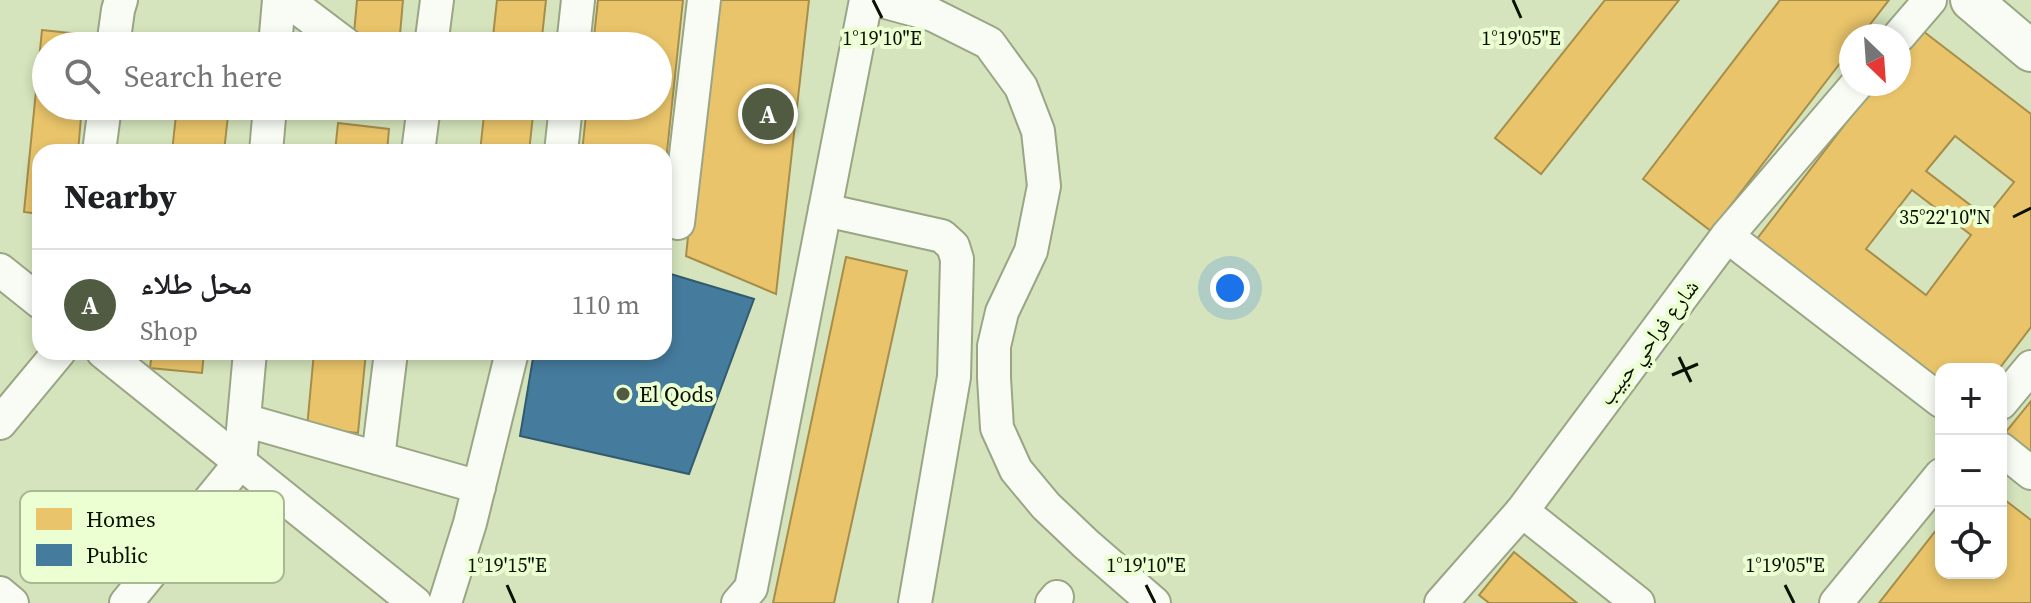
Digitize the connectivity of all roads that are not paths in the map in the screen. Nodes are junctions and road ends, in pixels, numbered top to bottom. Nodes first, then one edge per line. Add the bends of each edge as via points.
1 (121, 0) edge
2 (279, 0) edge
3 (287, 0) edge
4 (437, 0) edge
5 (578, 0) edge
6 (704, 0) edge
7 (866, 0) edge
8 (878, 0) edge
9 (1930, 0) edge
10 (1971, 0) edge
11 (1909, 24) edge
12 (115, 32) edge
13 (276, 32) edge
14 (329, 32) edge
15 (433, 32) edge
16 (575, 32) edge
17 (2031, 51) edge
18 (1847, 96) edge
19 (103, 120) edge
20 (269, 120) edge
21 (422, 120) edge
22 (564, 120) edge
23 (100, 144) edge
24 (267, 144) edge
25 (419, 144) edge
26 (562, 144) edge
27 (825, 210) junction
28 (678, 223) dead end
29 (1727, 236) junction
30 (0, 270) edge
31 (32, 296) edge
32 (52, 360) edge
33 (113, 360) edge
34 (249, 360) edge
35 (390, 360) edge
36 (510, 360) edge
37 (2031, 367) edge
38 (1935, 396) edge
39 (2007, 396) edge
40 (244, 420) junction
41 (0, 423) edge
42 (2007, 454) edge
43 (378, 458) junction
44 (240, 463) junction
45 (2031, 473) edge
46 (1935, 482) edge
47 (479, 487) junction
48 (217, 491) edge
49 (275, 491) edge
50 (284, 498) edge
51 (1522, 511) junction
52 (142, 583) edge
53 (0, 593) edge
54 (12, 603) edge
55 (126, 603) edge
56 (415, 603) edge
57 (445, 603) edge
58 (738, 603) edge
59 (915, 603) edge
60 (1154, 603) edge
61 (1441, 603) edge
62 (1638, 603) edge
63 (1836, 603) edge

1 - 12 street
2 - 13 street
3 - 14 street
4 - 15 street
5 - 16 street
6 - 28 street
7 - 27 street
8 - 60 street via 933,15 989,43 1021,87 1038,131 1044,186 1031,251 1002,312 994,346 997,428 1016,470 1046,506
9 - 11 street
10 - 17 street
18 - 29 street, شارع فراحي حبيب
19 - 23 street
20 - 24 street
21 - 25 street
22 - 26 street
27 - 58 street via 751,588
27 - 59 street via 942,236 957,259 954,377
29 - 38 street
29 - 51 street, شارع فراحي حبيب
30 - 31 street
32 - 41 street
33 - 44 street
34 - 40 street
35 - 43 street
36 - 47 street
37 - 39 street
40 - 43 street
40 - 44 street
42 - 45 street
43 - 47 street
44 - 48 street
44 - 49 street
46 - 63 street
47 - 57 street
50 - 56 street
51 - 61 street, شارع فراحي حبيب
51 - 62 street
52 - 55 street
53 - 54 street

